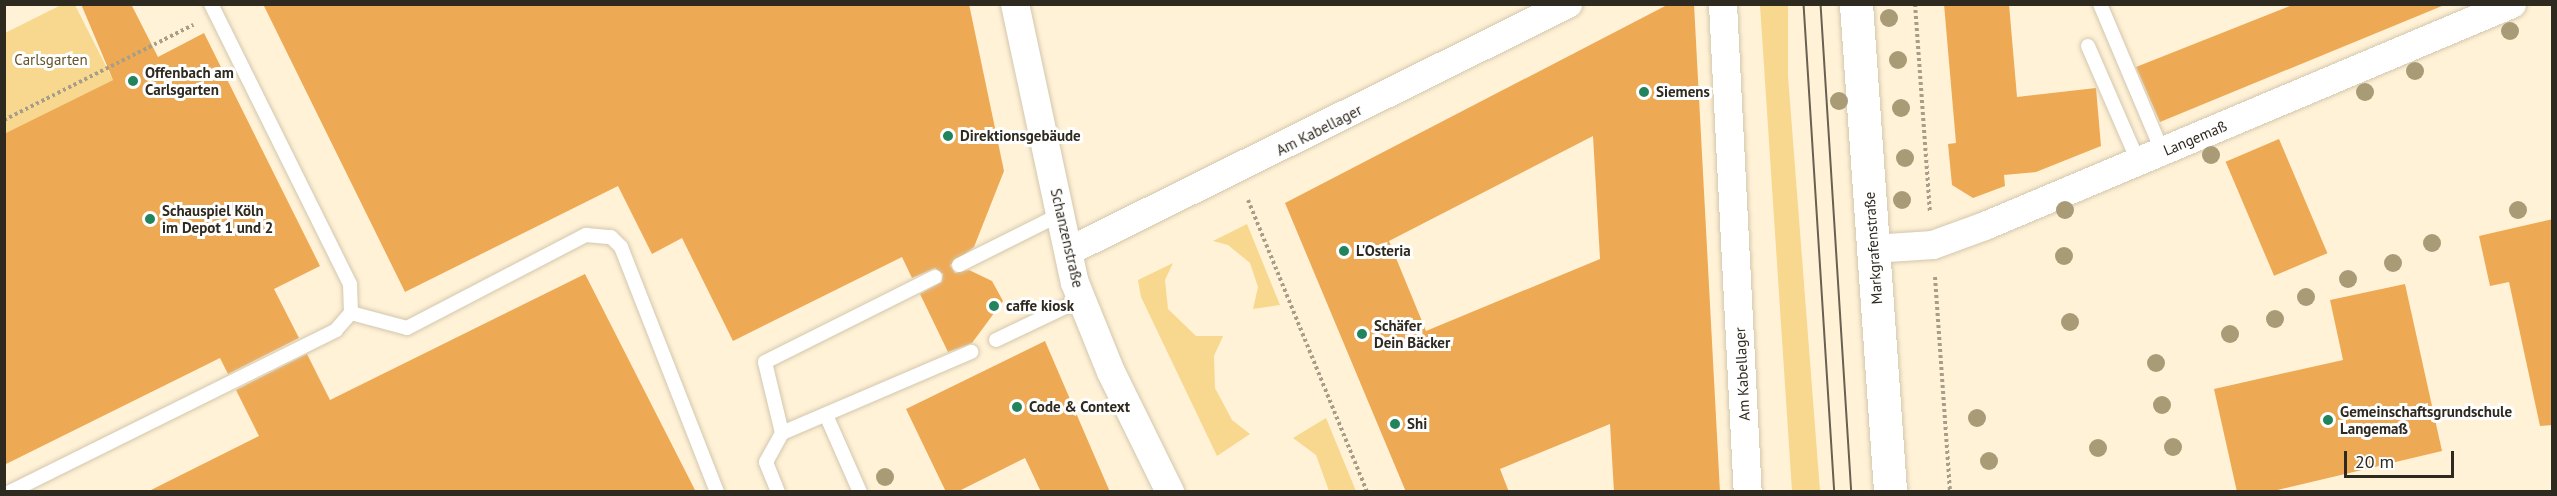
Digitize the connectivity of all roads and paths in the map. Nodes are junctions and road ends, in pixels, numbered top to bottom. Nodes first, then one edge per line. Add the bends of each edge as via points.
1 (1015, 4) edge
2 (1568, 4) edge
3 (1723, 4) edge
4 (1856, 4) edge
5 (2100, 4) edge
6 (2512, 4) edge
7 (213, 9) edge
8 (2088, 46) dead end
9 (4, 120) edge
10 (2150, 156) junction
11 (1236, 171) junction
12 (1061, 214) junction
13 (1873, 249) junction
14 (1069, 251) junction
15 (959, 265) dead end
16 (935, 277) dead end
17 (1082, 299) junction
18 (351, 313) junction
19 (996, 340) dead end
20 (971, 352) dead end
21 (826, 415) junction
22 (782, 433) junction
23 (10, 492) edge
24 (717, 492) edge
25 (778, 492) edge
26 (860, 492) edge
27 (1170, 492) edge
28 (1367, 492) edge
29 (1748, 492) edge
30 (1890, 492) edge

1 - 12 street, Schanzenstraße
2 - 11 street, Am Kabellager
3 - 29 street, Am Kabellager
4 - 13 main road, Markgrafenstraße
5 - 10 lane
6 - 10 street, Langemaß
7 - 9 path
7 - 18 lane via 350,284
8 - 10 lane
10 - 13 street, Langemaß via 1933,245
11 - 14 street, Am Kabellager
11 - 28 path
12 - 14 street, Schanzenstraße
12 - 15 lane
13 - 30 main road, Markgrafenstraße
14 - 17 street, Schanzenstraße
16 - 22 lane via 765,362
17 - 19 lane
17 - 27 street, Schanzenstraße
18 - 23 lane via 336,330
18 - 24 lane via 408,328 586,235 611,237 621,247
20 - 21 lane
21 - 22 lane
21 - 26 lane
22 - 25 lane via 766,462

